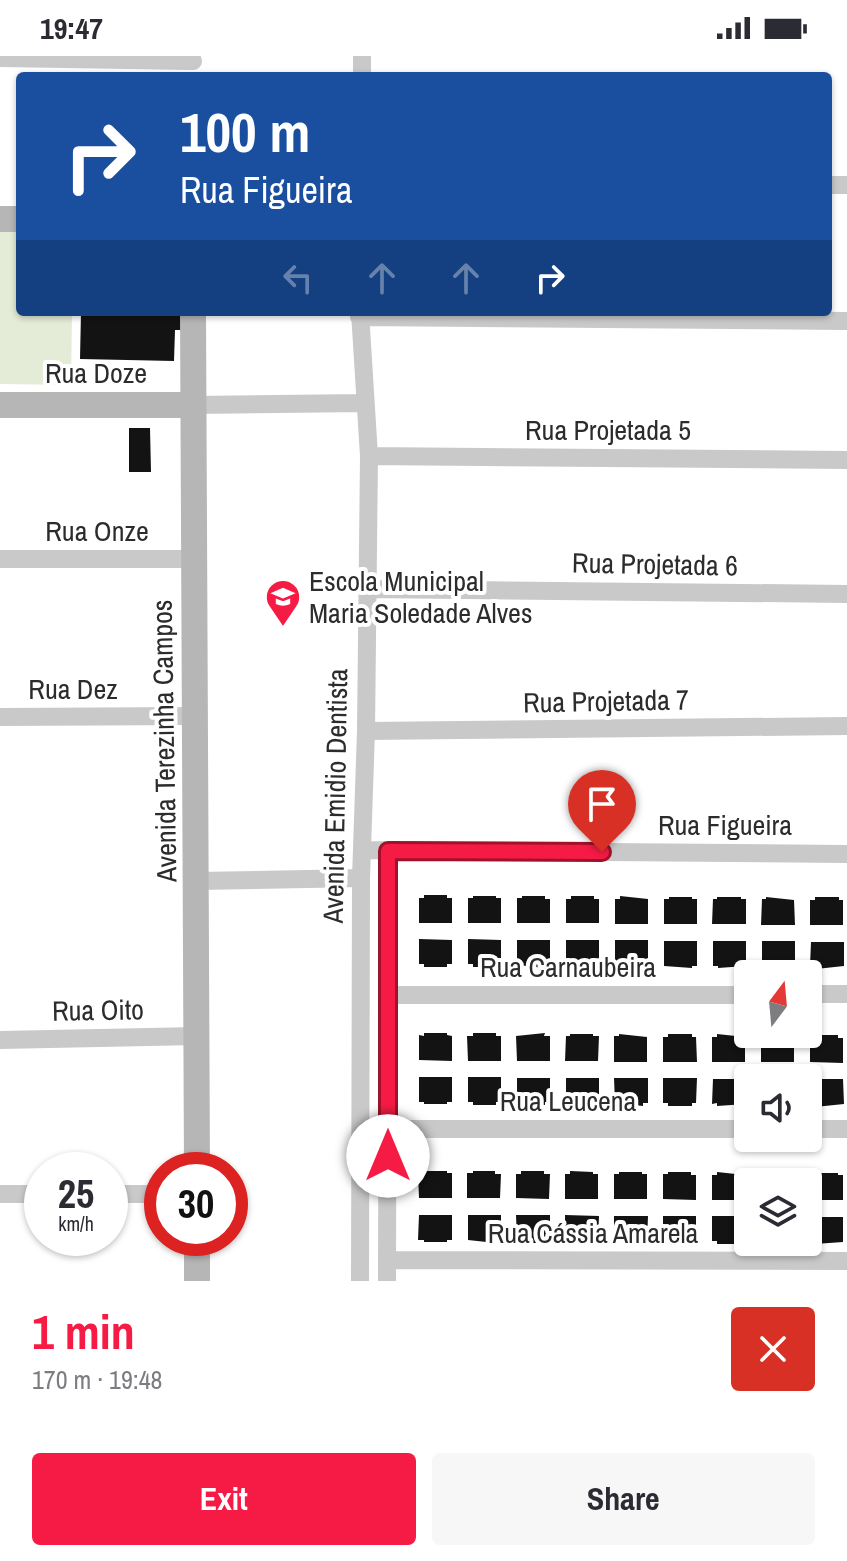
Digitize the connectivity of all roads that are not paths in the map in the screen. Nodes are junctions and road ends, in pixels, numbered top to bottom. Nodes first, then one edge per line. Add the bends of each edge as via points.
1 (0, 58) edge
2 (193, 64) edge
3 (193, 316) edge
4 (360, 316) edge
5 (499, 316) edge
6 (847, 321) edge
7 (365, 403) junction
8 (0, 405) edge
9 (193, 405) junction
10 (369, 456) junction
11 (847, 460) edge
12 (0, 559) edge
13 (194, 559) junction
14 (366, 589) junction
15 (847, 594) edge
16 (194, 716) junction
17 (0, 717) edge
18 (847, 726) edge
19 (366, 731) junction
20 (362, 850) junction
21 (388, 851) junction
22 (847, 854) edge
23 (361, 878) junction
24 (198, 881) junction
25 (822, 994) edge
26 (847, 994) edge
27 (387, 995) junction
28 (734, 995) edge
29 (198, 1036) junction
30 (0, 1040) edge
31 (388, 1129) junction
32 (734, 1129) edge
33 (822, 1129) edge
34 (847, 1129) edge
35 (197, 1152) edge
36 (0, 1194) edge
37 (24, 1194) edge
38 (197, 1256) edge
39 (387, 1260) junction
40 (847, 1261) edge
41 (197, 1281) edge
42 (360, 1281) edge
43 (387, 1281) edge

1 - 2 street
3 - 9 street, Avenida Terezinha Campos
4 - 7 street, Avenida Emidio Dentista
5 - 6 street
7 - 9 street
7 - 10 street, Avenida Emidio Dentista
8 - 9 street, Rua Doze
9 - 13 street, Avenida Terezinha Campos
10 - 11 street, Rua Projetada 5
10 - 14 street, Avenida Emidio Dentista
12 - 13 street, Rua Onze
13 - 16 street, Avenida Terezinha Campos
14 - 15 street, Rua Projetada 6
14 - 19 street, Avenida Emidio Dentista
16 - 17 street, Rua Dez
16 - 24 street, Avenida Terezinha Campos
18 - 19 street, Rua Projetada 7
19 - 20 street, Avenida Emidio Dentista
20 - 21 street, Rua Figueira
20 - 23 street, Avenida Emidio Dentista
21 - 22 street, Rua Figueira
21 - 27 street, Avenida Emidio Dentista
23 - 24 street
23 - 42 street, Avenida Emidio Dentista
24 - 29 street, Avenida Terezinha Campos
25 - 26 street
27 - 28 street, Rua Carnaubeira
27 - 31 street, Avenida Emidio Dentista
29 - 30 street, Rua Oito
29 - 35 street, Avenida Terezinha Campos
31 - 32 street, Rua Leucena
31 - 39 street, Avenida Emidio Dentista
33 - 34 street
36 - 37 street
38 - 41 street
39 - 40 street, Rua Cássia Amarela
39 - 43 street, Avenida Emidio Dentista

